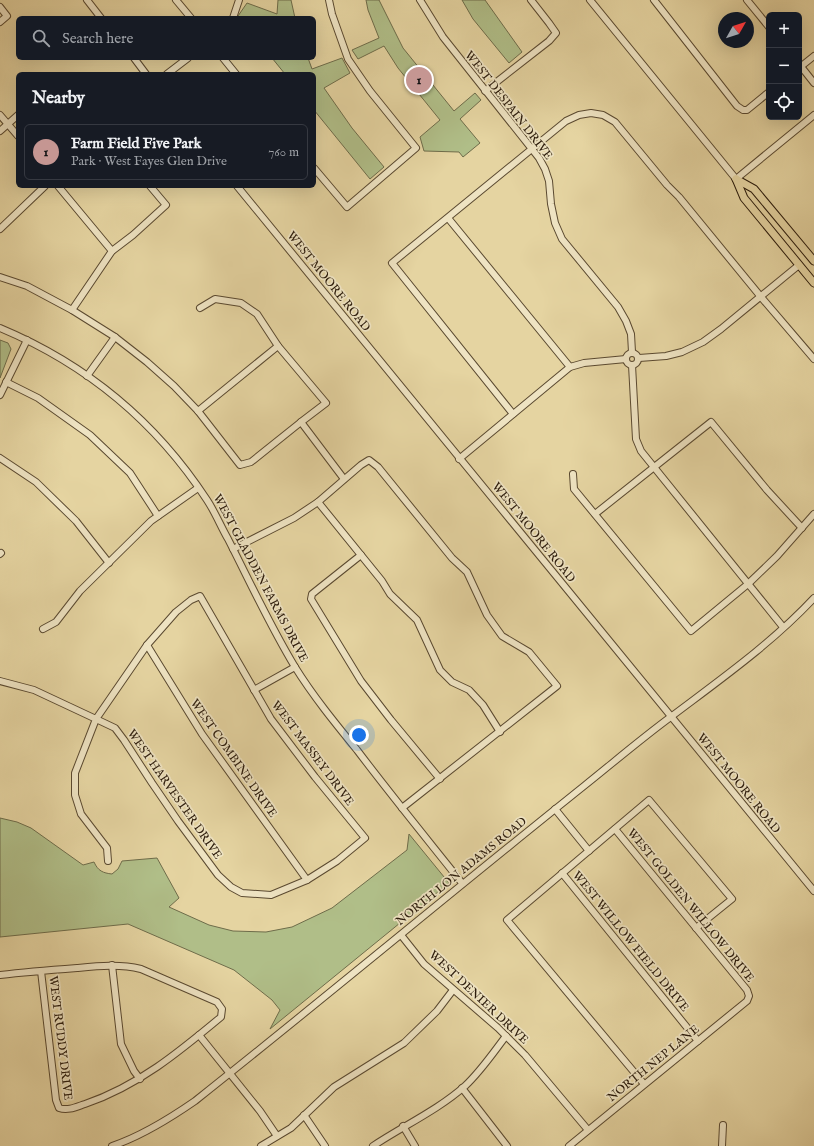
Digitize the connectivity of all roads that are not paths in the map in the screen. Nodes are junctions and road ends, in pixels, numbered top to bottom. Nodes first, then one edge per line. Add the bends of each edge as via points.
1 (87, 0) edge
2 (176, 0) edge
3 (239, 0) edge
4 (329, 0) edge
5 (420, 0) edge
6 (531, 0) edge
7 (590, 0) edge
8 (654, 0) edge
9 (747, 0) edge
10 (0, 7) edge
11 (99, 16) edge
12 (189, 16) edge
13 (234, 16) edge
14 (0, 22) edge
15 (766, 23) edge
16 (814, 56) edge
17 (136, 60) edge
18 (185, 60) edge
19 (225, 60) edge
20 (802, 65) edge
21 (802, 68) edge
22 (144, 72) edge
23 (170, 72) edge
24 (234, 72) edge
25 (814, 83) edge
26 (485, 91) junction
27 (766, 94) edge
28 (0, 115) edge
29 (814, 116) edge
30 (16, 117) edge
31 (8, 124) junction
32 (0, 131) edge
33 (16, 134) edge
34 (532, 150) junction
35 (316, 170) edge
36 (736, 179) junction
37 (43, 188) edge
38 (60, 188) edge
39 (152, 188) edge
40 (239, 188) edge
41 (448, 218) junction
42 (0, 229) edge
43 (112, 251) junction
44 (814, 261) edge
45 (799, 265) junction
46 (0, 277) edge
47 (814, 283) edge
48 (760, 297) junction
49 (200, 308) dead end
50 (72, 310) junction
51 (0, 328) edge
52 (115, 337) junction
53 (27, 340) junction
54 (278, 346) junction
55 (632, 352) junction
56 (639, 358) junction
57 (626, 359) junction
58 (814, 359) edge
59 (632, 365) junction
60 (570, 367) junction
61 (87, 376) junction
62 (6, 382) junction
63 (0, 395) edge
64 (198, 411) junction
65 (513, 414) junction
66 (301, 422) junction
67 (0, 458) edge
68 (459, 458) junction
69 (654, 468) junction
70 (573, 474) dead end
71 (344, 479) junction
72 (198, 488) junction
73 (318, 502) junction
74 (595, 514) junction
75 (814, 514) edge
76 (158, 516) junction
77 (802, 528) junction
78 (233, 549) junction
79 (361, 555) junction
80 (109, 563) junction
81 (748, 584) junction
82 (814, 598) edge
83 (783, 627) junction
84 (43, 629) dead end
85 (147, 645) junction
86 (295, 667) junction
87 (0, 681) edge
88 (254, 690) junction
89 (671, 717) junction
90 (96, 719) junction
91 (500, 732) junction
92 (440, 779) junction
93 (402, 808) junction
94 (555, 809) junction
95 (615, 829) junction
96 (365, 838) joint
97 (589, 851) junction
98 (108, 862) dead end
99 (562, 873) junction
100 (307, 880) junction
101 (462, 884) junction
102 (814, 891) edge
103 (696, 928) junction
104 (401, 935) junction
105 (112, 965) junction
106 (41, 970) junction
107 (0, 975) edge
108 (453, 990) junction
109 (749, 996) joint
110 (199, 1035) junction
111 (506, 1036) junction
112 (698, 1041) junction
113 (230, 1073) junction
114 (140, 1079) junction
115 (644, 1084) junction
116 (462, 1088) junction
117 (304, 1116) junction
118 (723, 1125) dead end
119 (403, 1126) junction
120 (588, 1130) junction
121 (277, 1136) junction
122 (112, 1146) edge
123 (261, 1146) edge
124 (325, 1146) edge
125 (373, 1146) edge
126 (415, 1146) edge
127 (507, 1146) edge
128 (569, 1146) edge
129 (722, 1146) edge

1 - 11 street
2 - 12 street
3 - 13 street
4 - 35 street via 348,59 416,148 347,207
5 - 26 street, WEST DESPAIN DRIVE via 443,37
6 - 26 street via 556,33
7 - 36 street
8 - 27 street via 737,106 747,110
9 - 15 street
10 - 14 street via 7,16
16 - 20 street
17 - 22 street
18 - 23 street
19 - 24 street
21 - 25 street
26 - 34 street, WEST DESPAIN DRIVE
28 - 31 street
29 - 36 street
30 - 31 street
31 - 32 street
31 - 33 street
34 - 41 street
34 - 48 street via 566,122 579,115 603,115 615,122
34 - 55 street, WEST DESPAIN DRIVE via 545,169 555,223 562,239 618,307 626,321
36 - 44 main road via 754,189
36 - 45 main road via 744,198
37 - 42 street
38 - 43 street
39 - 43 street via 166,205
40 - 68 street, WEST MOORE ROAD
41 - 60 street
41 - 65 street via 392,263
43 - 50 street
45 - 47 main road
45 - 48 street
46 - 50 street via 27,286
48 - 56 street via 703,342 666,356
48 - 58 street
49 - 54 street via 215,300 242,303 257,314
50 - 52 street
51 - 53 street, WEST GLADDEN FARMS DRIVE
52 - 61 street
52 - 64 street via 148,362
53 - 61 street, WEST GLADDEN FARMS DRIVE via 66,361
53 - 62 street
54 - 64 street
54 - 66 street via 326,403
55 - 56 street
55 - 57 street
56 - 59 street via 638,362
57 - 59 street via 628,364
57 - 60 street
59 - 69 street via 636,439
60 - 65 street
61 - 72 street, WEST GLADDEN FARMS DRIVE via 139,418 167,447
62 - 63 street
62 - 76 street via 38,398 90,435 130,472
64 - 66 street via 240,465 251,462
65 - 68 street
66 - 71 street
67 - 80 street via 36,482 76,521
68 - 89 street, WEST MOORE ROAD
69 - 74 street
69 - 77 street via 711,422
69 - 81 street
70 - 74 street via 574,490
71 - 73 street
71 - 91 street via 369,460 378,467 452,558 467,572 487,616 502,636 529,652 557,686
72 - 76 street
72 - 78 street, WEST GLADDEN FARMS DRIVE via 208,501
73 - 78 street via 294,518
73 - 79 street
74 - 81 street via 690,631
75 - 77 street
76 - 80 street
77 - 81 street
78 - 86 street, WEST GLADDEN FARMS DRIVE
79 - 91 street via 390,594 417,620 440,670 452,682 469,690 483,705
79 - 92 street via 312,594 311,599 361,681
80 - 84 street via 80,591 56,622
81 - 83 street
82 - 83 street, NORTH LON ADAMS ROAD
83 - 89 street, NORTH LON ADAMS ROAD via 753,654
85 - 88 street, WEST MASSEY DRIVE via 176,612 200,596
85 - 90 street
85 - 100 street, WEST COMBINE DRIVE via 202,734
86 - 88 street
86 - 93 street, WEST GLADDEN FARMS DRIVE
87 - 90 street, WEST HARVESTER DRIVE via 34,690
88 - 96 street, WEST MASSEY DRIVE via 276,725
89 - 94 street, NORTH LON ADAMS ROAD
89 - 102 street, WEST MOORE ROAD
90 - 98 street via 75,773 74,795 81,814 107,848
90 - 100 street, WEST HARVESTER DRIVE via 115,728 178,821 218,875 231,887 242,893 271,895
91 - 92 street
92 - 93 street
93 - 101 street, WEST GLADDEN FARMS DRIVE
94 - 97 street
94 - 101 street, NORTH LON ADAMS ROAD
95 - 97 street
95 - 103 street, WEST GOLDEN WILLOW DRIVE
95 - 103 street via 649,800 732,899
96 - 100 street, WEST HARVESTER DRIVE via 337,861
97 - 99 street
99 - 112 street, WEST WILLOW FIELD DRIVE
99 - 115 street via 507,920
101 - 104 street, NORTH LON ADAMS ROAD
103 - 109 street, WEST GOLDEN WILLOW DRIVE via 747,990
104 - 108 street, WEST DENIER DRIVE via 424,964
104 - 113 street, NORTH LON ADAMS ROAD
105 - 106 street
105 - 110 street via 141,969 217,1002 222,1008 220,1017
105 - 114 street via 121,1044
106 - 107 street
106 - 114 street, WEST RUDDY DRIVE via 59,1108 66,1110 102,1098
108 - 111 street, WEST DENIER DRIVE
108 - 117 street via 437,1011 404,1043 334,1087
109 - 112 street, NORTH NEP LANE via 747,1001
110 - 113 street
110 - 114 street
111 - 116 street via 486,1063
111 - 120 street, WEST DENIER DRIVE
112 - 115 street, NORTH NEP LANE
113 - 121 street
113 - 122 street, NORTH LON ADAMS ROAD via 178,1113 140,1135
115 - 120 street, NORTH NEP LANE
116 - 119 street via 435,1108
116 - 127 street
117 - 121 street
117 - 124 street
118 - 129 street
119 - 125 street
119 - 126 street
120 - 128 street, NORTH NEP LANE
121 - 123 street

